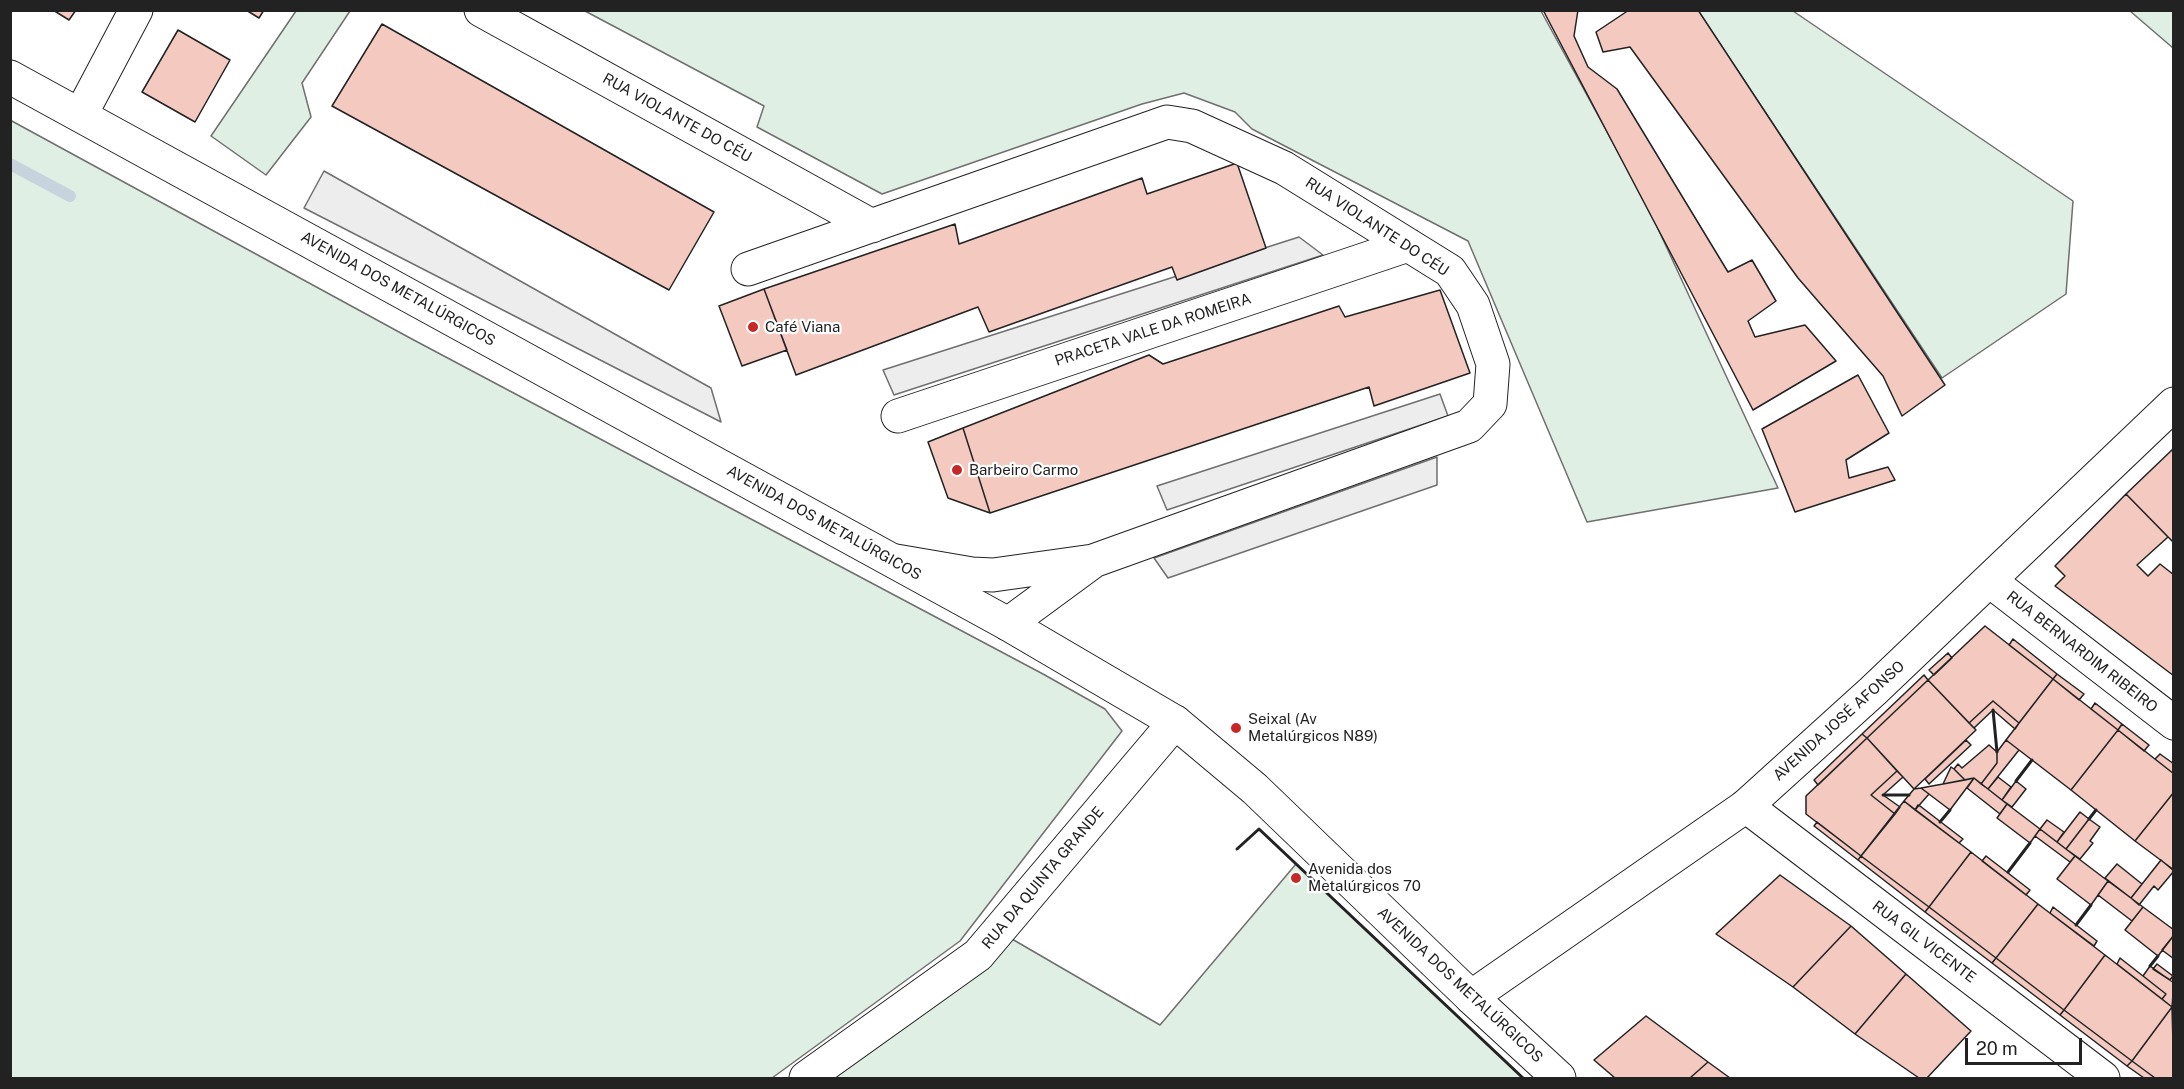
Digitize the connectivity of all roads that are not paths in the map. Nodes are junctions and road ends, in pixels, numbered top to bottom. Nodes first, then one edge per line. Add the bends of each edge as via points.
1 (136, 10) edge
2 (481, 10) edge
3 (10, 77) edge
4 (81, 114) junction
5 (872, 226) junction
6 (1408, 245) junction
7 (748, 269) dead end
8 (2174, 404) edge
9 (898, 416) dead end
10 (892, 560) junction
11 (1093, 561) junction
12 (1990, 581) junction
13 (1008, 624) junction
14 (1174, 722) junction
15 (2174, 723) edge
16 (1746, 806) junction
17 (1471, 997) junction
18 (806, 1078) edge
19 (1559, 1078) edge
20 (2103, 1078) edge

1 - 4 street
2 - 5 street, RUA VIOLANTE DO CÉU
3 - 4 street, AVENIDA DOS METALÚRGICOS
4 - 10 street, AVENIDA DOS METALÚRGICOS
5 - 6 street, RUA VIOLANTE DO CÉU via 1167,122 1192,126 1284,168
5 - 7 street, RUA VIOLANTE DO CÉU
6 - 9 street, PRACETA VALE DA ROMEIRA
6 - 11 street, RUA VIOLANTE DO CÉU via 1450,271 1473,305 1493,364 1490,404 1469,426
8 - 12 street, AVENIDA JOSÉ AFONSO
10 - 11 street, RUA VIOLANTE DO CÉU via 993,575
10 - 13 street, AVENIDA DOS METALÚRGICOS
11 - 13 street, RUA VIOLANTE DO CÉU
12 - 15 street, RUA BERNARDIM RIBEIRO
12 - 16 street, AVENIDA JOSÉ AFONSO
13 - 14 street, AVENIDA DOS METALÚRGICOS
14 - 17 street, AVENIDA DOS METALÚRGICOS via 1255,789
14 - 18 street, RUA DA QUINTA GRANDE via 978,955
16 - 17 street, AVENIDA JOSÉ AFONSO
16 - 20 street, RUA GIL VICENTE
17 - 19 street, AVENIDA DOS METALÚRGICOS

